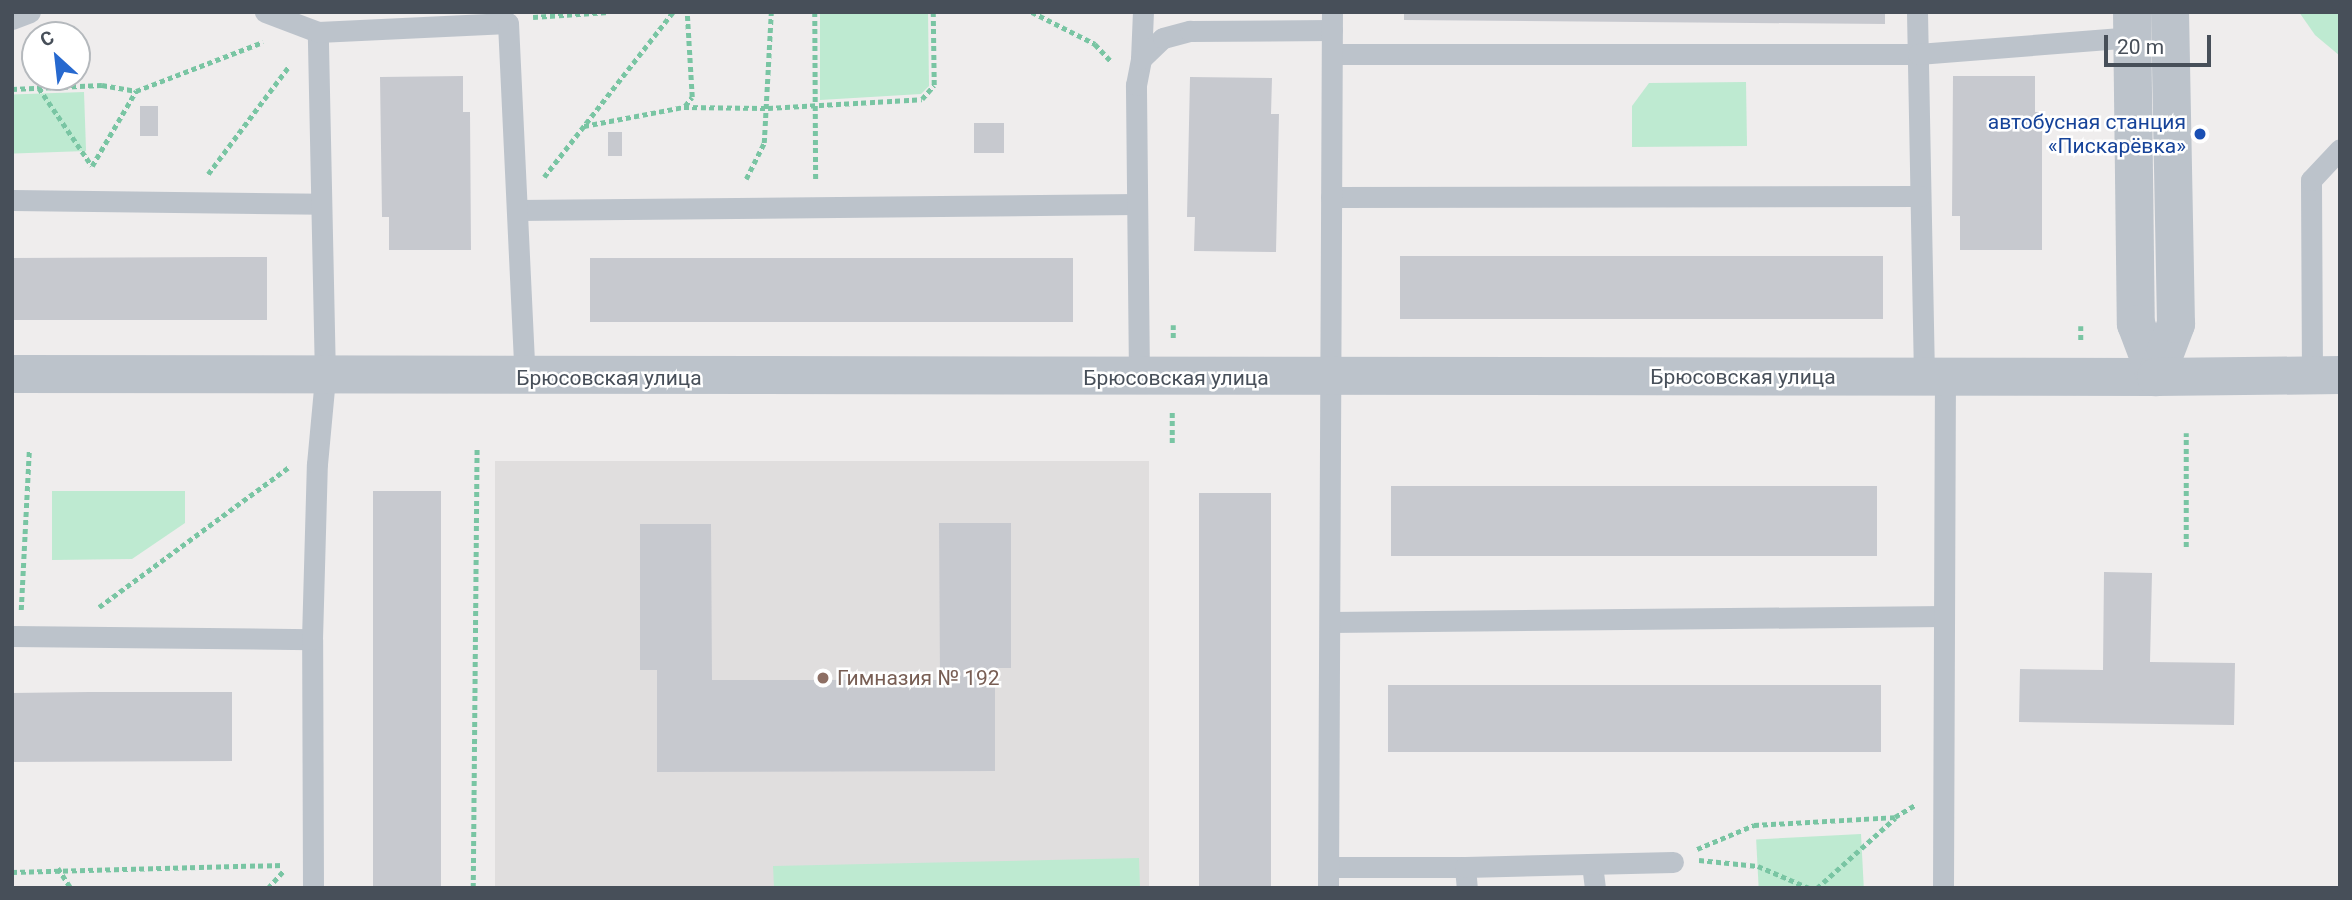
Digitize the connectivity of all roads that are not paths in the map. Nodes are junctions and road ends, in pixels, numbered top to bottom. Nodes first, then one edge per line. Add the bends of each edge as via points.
1 (30, 12) edge
2 (264, 12) edge
3 (1143, 12) edge
4 (1917, 12) edge
5 (2170, 12) edge
6 (12, 19) edge
7 (1332, 21) edge
8 (2132, 24) edge
9 (310, 29) junction
10 (1332, 54) junction
11 (1918, 54) junction
12 (1141, 59) junction
13 (2340, 149) edge
14 (1920, 196) junction
15 (1331, 197) junction
16 (12, 201) edge
17 (1137, 204) junction
18 (321, 205) junction
19 (517, 211) junction
20 (12, 374) edge
21 (2326, 375) edge
22 (1139, 377) junction
23 (1935, 377) junction
24 (2156, 377) junction
25 (325, 378) junction
26 (525, 378) junction
27 (1331, 378) junction
28 (1944, 616) junction
29 (1329, 622) junction
30 (16, 636) edge
31 (312, 639) junction
32 (1676, 860) road end
33 (1592, 864) junction
34 (1328, 877) edge
35 (1466, 877) edge
36 (313, 888) edge
37 (1595, 888) edge
38 (1943, 888) edge

1 - 6 lane
2 - 9 lane
3 - 12 lane
4 - 11 lane
5 - 24 street via 2176,324
7 - 10 lane
7 - 12 lane via 1190,31 1163,38
8 - 11 lane
8 - 24 street via 2136,324
9 - 18 lane
9 - 19 lane via 508,23
10 - 11 lane
10 - 15 lane
11 - 14 lane
12 - 17 lane via 1136,85
13 - 21 lane via 2311,180
14 - 15 lane
14 - 23 lane
15 - 27 lane
16 - 18 lane
17 - 19 lane
17 - 22 lane
18 - 25 lane
19 - 26 lane
20 - 25 street, Брюсовская улица
21 - 24 street, Брюсовская улица
22 - 26 street, Брюсовская улица
22 - 27 street, Брюсовская улица
23 - 24 street, Брюсовская улица
23 - 27 street, Брюсовская улица
23 - 28 lane
25 - 26 street, Брюсовская улица
25 - 31 lane via 317,464
27 - 29 lane
28 - 29 lane
28 - 38 lane
29 - 34 lane
30 - 31 lane
31 - 36 lane
32 - 33 lane
33 - 35 lane
33 - 37 lane
34 - 35 lane

